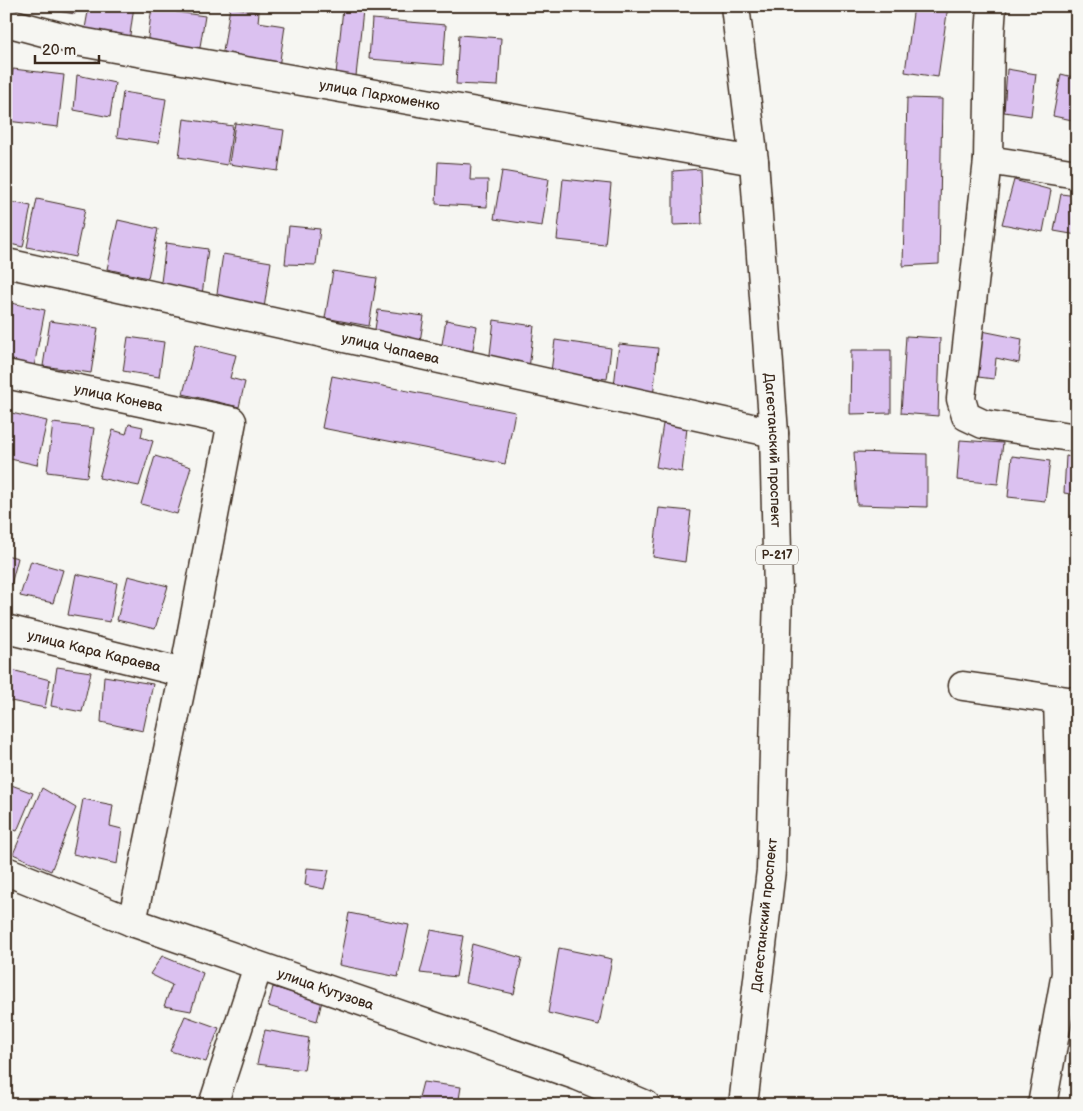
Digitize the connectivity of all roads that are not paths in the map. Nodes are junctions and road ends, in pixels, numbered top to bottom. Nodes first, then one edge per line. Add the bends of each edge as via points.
1 (734, 6) edge
2 (992, 6) edge
3 (6, 22) edge
4 (988, 160) junction
5 (754, 161) junction
6 (1077, 174) edge
7 (6, 263) edge
8 (6, 374) edge
9 (774, 433) junction
10 (1077, 438) edge
11 (6, 629) edge
12 (184, 673) junction
13 (963, 686) dead end
14 (1067, 701) edge
15 (6, 871) edge
16 (132, 922) junction
17 (258, 966) junction
18 (213, 1105) edge
19 (646, 1105) edge
20 (743, 1105) edge
21 (1042, 1105) edge

1 - 5 main road, Дагестанский проспект / Р-217
2 - 4 main road
3 - 5 main road, улица Пархоменко via 81,42
4 - 6 main road
4 - 10 main road via 961,399 966,416 982,424
5 - 9 main road, Дагестанский проспект / Р-217
7 - 9 main road, улица Чапаева
8 - 12 main road, улица Конева via 232,421
9 - 20 main road, Дагестанский проспект / Р-217 via 778,591 771,870
11 - 12 main road, улица Кара Караева
12 - 16 main road
13 - 14 main road
14 - 21 main road via 1066,973
15 - 16 main road, улица Кутузова
16 - 17 main road, улица Кутузова
17 - 18 main road
17 - 19 main road, улица Кутузова via 578,1076

